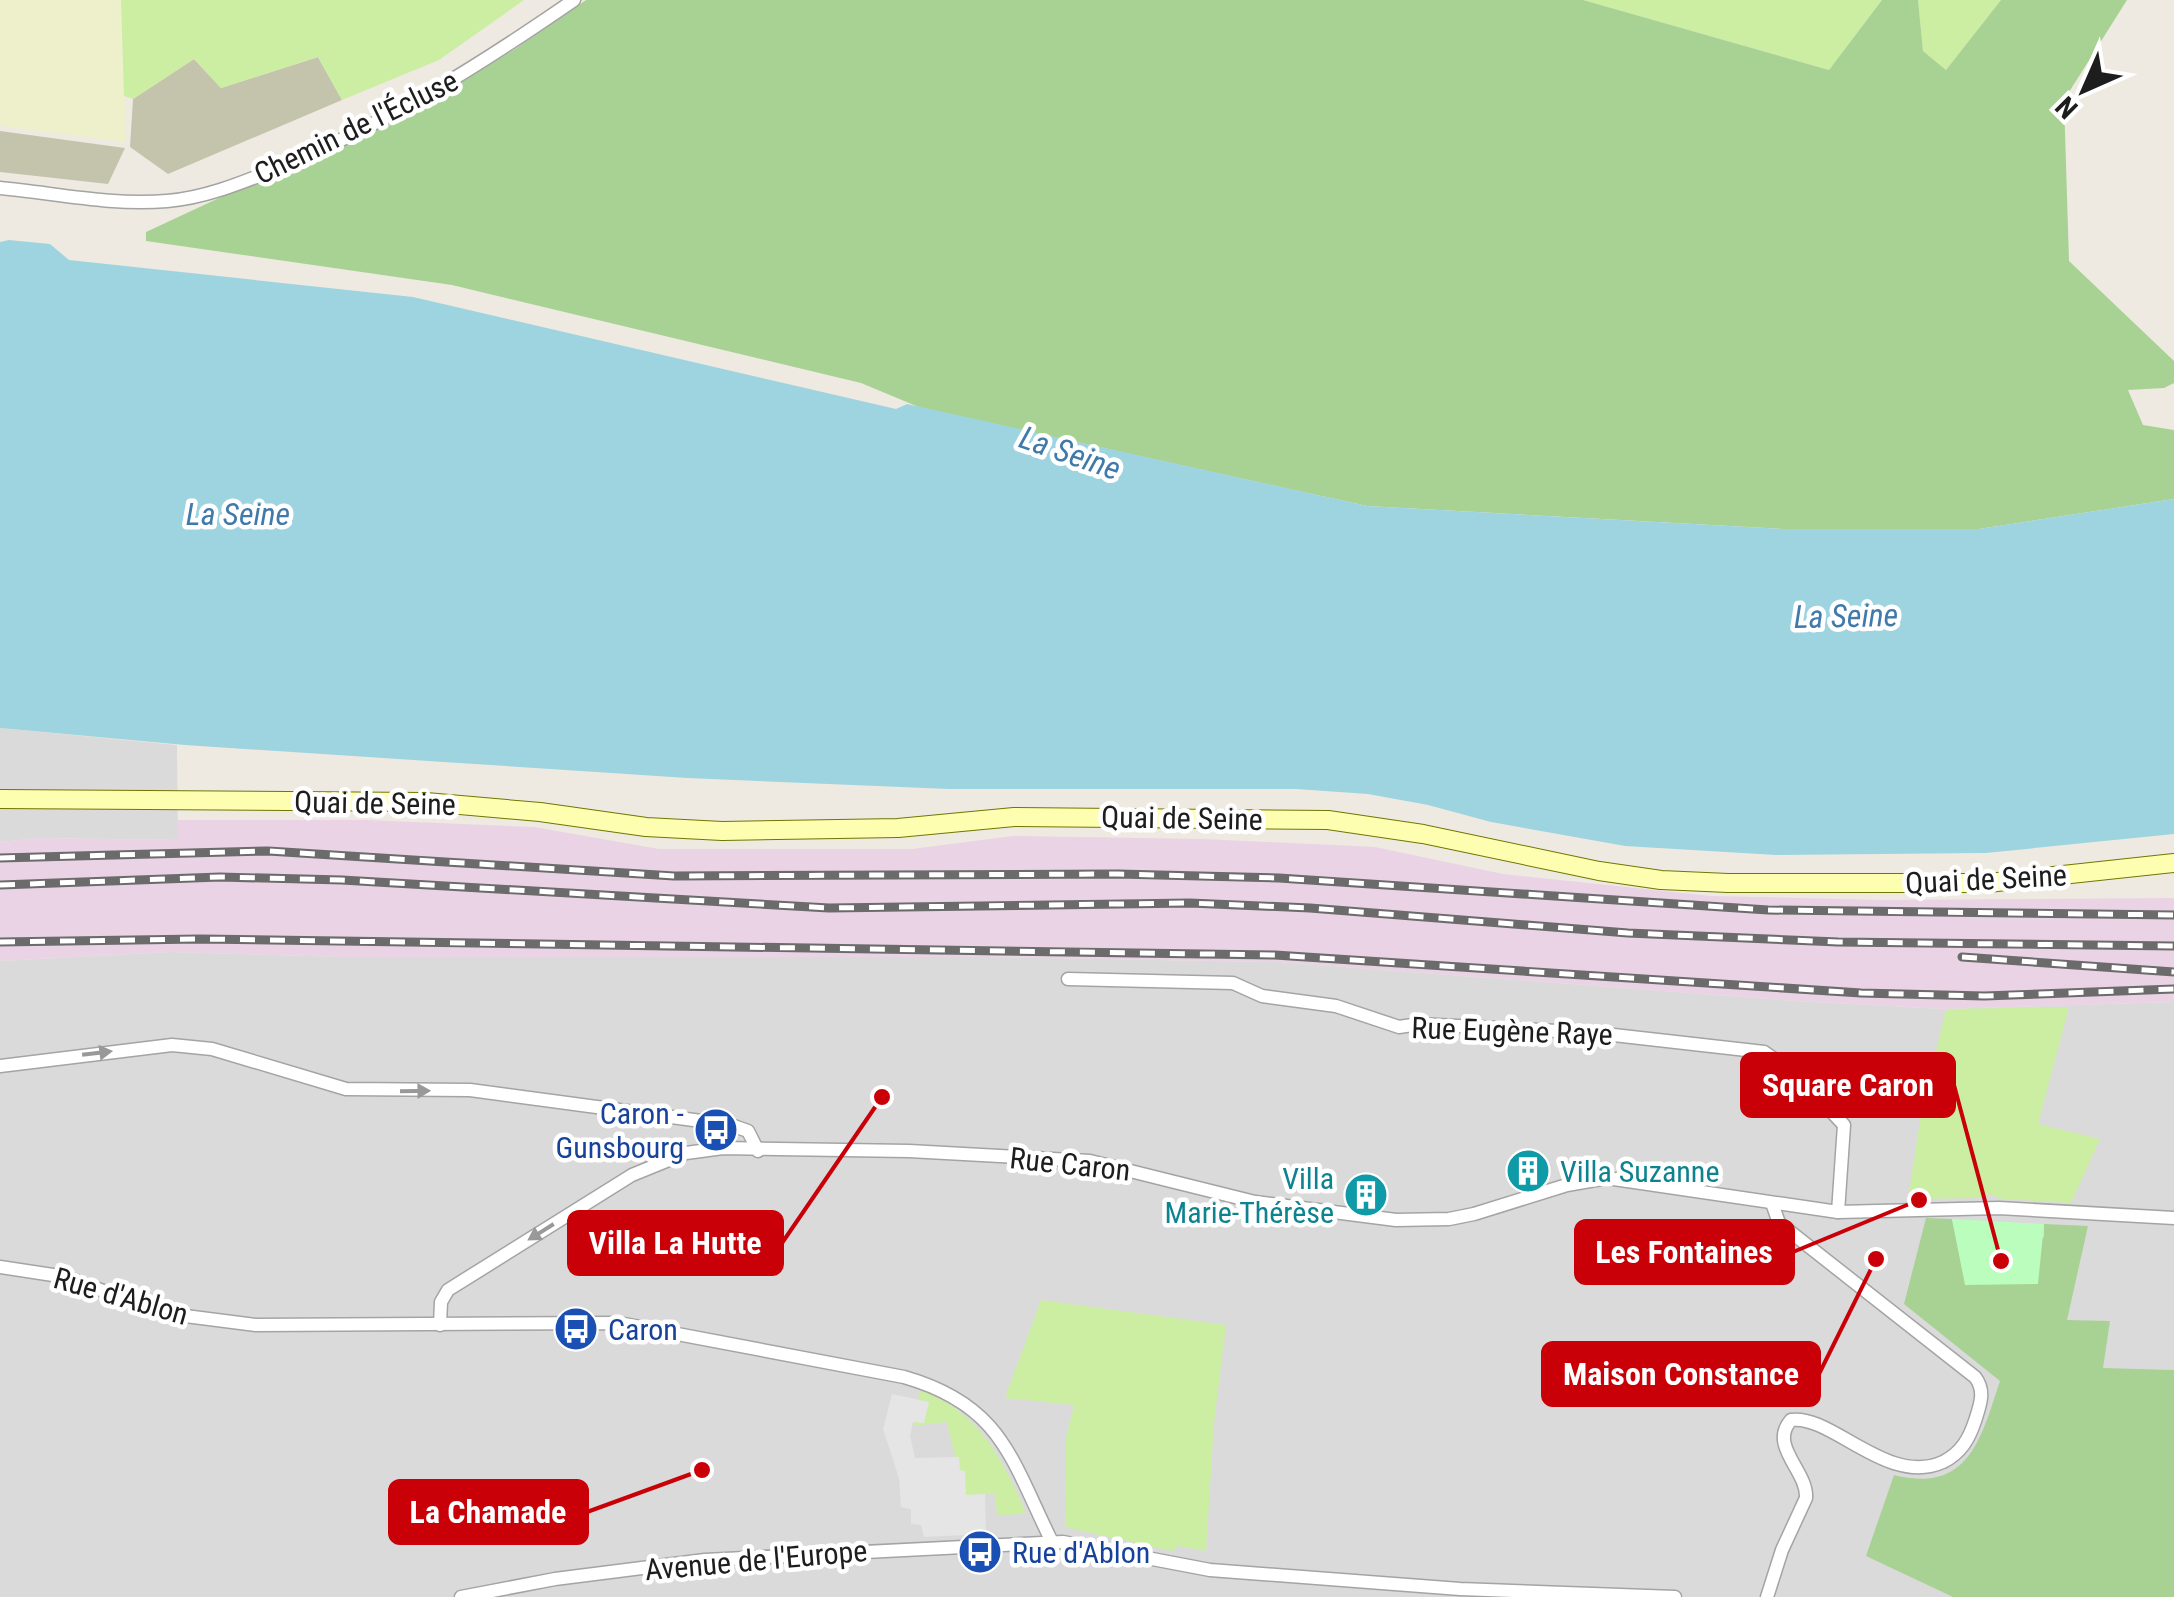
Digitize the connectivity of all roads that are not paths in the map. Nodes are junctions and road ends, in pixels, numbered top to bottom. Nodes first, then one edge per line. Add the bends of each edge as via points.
1 (574, 0) edge
2 (0, 188) edge
3 (0, 799) edge
4 (2174, 863) edge
5 (1068, 979) dead end
6 (0, 1066) edge
7 (758, 1151) junction
8 (1772, 1203) junction
9 (1838, 1212) junction
10 (2174, 1218) edge
11 (0, 1268) edge
12 (440, 1325) junction
13 (1052, 1542) junction
14 (1316, 1578) junction
15 (462, 1597) edge
16 (1319, 1597) edge
17 (1675, 1597) edge
18 (1767, 1597) edge

1 - 2 street, Chemin de l'Écluse via 398,112 233,186 164,202
3 - 4 main road, Quai de Seine via 426,802 722,831 1014,818 1328,820 1600,872 1728,883 1988,882
5 - 9 street, Rue Eugène Raye via 1233,984 1399,1027 1596,1033 1764,1052 1844,1125
6 -> 7 street via 151,1046 199,1048 346,1089 470,1090 731,1125 748,1131
7 - 8 street, Rue Caron via 909,1150 1090,1161 1255,1202 1396,1220 1474,1214 1606,1178
7 -> 12 street, Rue Caron via 686,1154 632,1175 448,1290
8 - 9 street, Rue Caron
8 - 18 street via 1779,1223 1975,1377 1982,1401 1964,1445 1930,1467 1898,1464 1804,1420 1789,1422 1783,1440 1806,1498
9 - 10 street, Rue Caron via 1999,1208
11 - 12 street, Rue d'Ablon via 66,1277 162,1313 206,1320
12 - 13 street, Rue d'Ablon via 619,1323 933,1385 964,1400 994,1430
13 - 14 street, Avenue de l'Europe via 1210,1570
13 - 15 street, Avenue de l'Europe via 704,1560
14 - 16 street
14 - 17 street, Avenue de l'Europe

